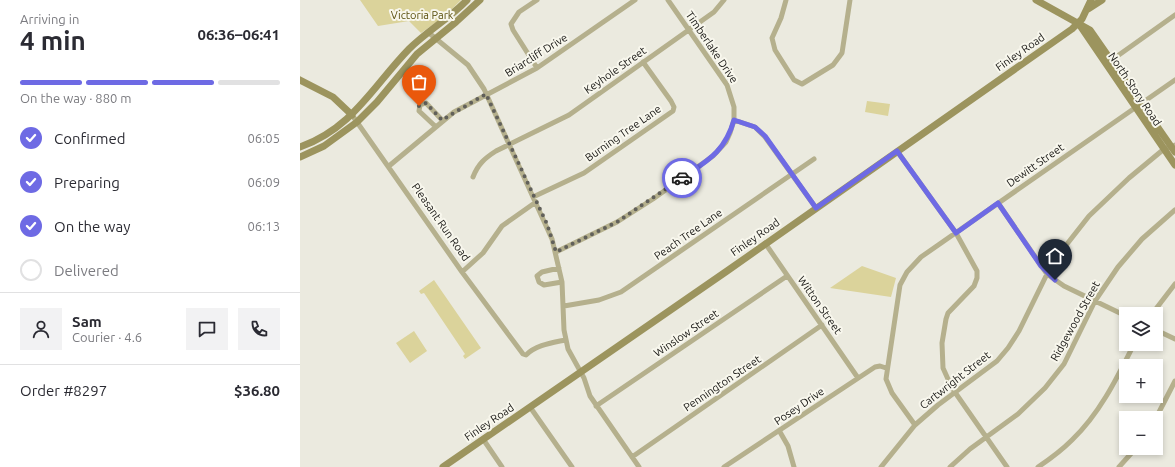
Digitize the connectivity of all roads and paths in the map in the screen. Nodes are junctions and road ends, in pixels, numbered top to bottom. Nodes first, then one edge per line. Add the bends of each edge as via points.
1 (468, 0) edge
2 (480, 0) edge
3 (537, 0) edge
4 (635, 0) edge
5 (668, 0) edge
6 (724, 0) edge
7 (786, 0) edge
8 (850, 0) edge
9 (1036, 0) edge
10 (1091, 0) edge
11 (1102, 0) edge
12 (1088, 9) junction
13 (1175, 15) edge
14 (1078, 24) junction
15 (688, 30) junction
16 (429, 33) junction
17 (435, 38) junction
18 (643, 62) junction
19 (1108, 62) junction
20 (537, 68) junction
21 (300, 80) edge
22 (1175, 80) edge
23 (486, 94) junction
24 (1138, 106) junction
25 (352, 115) junction
26 (442, 120) junction
27 (734, 120) junction
28 (357, 122) junction
29 (436, 128) junction
30 (509, 144) junction
31 (300, 147) edge
32 (1174, 148) edge
33 (1164, 149) junction
34 (897, 151) junction
35 (301, 157) edge
36 (814, 159) dead end
37 (1175, 165) edge
38 (389, 166) junction
39 (792, 174) junction
40 (473, 177) dead end
41 (534, 199) junction
42 (998, 203) junction
43 (816, 208) junction
44 (1175, 210) edge
45 (956, 233) junction
46 (765, 243) junction
47 (556, 252) junction
48 (559, 268) junction
49 (462, 272) junction
50 (1047, 274) junction
51 (787, 276) junction
52 (562, 282) junction
53 (1175, 284) edge
54 (1095, 301) junction
55 (564, 306) junction
56 (1157, 307) edge
57 (1119, 313) edge
58 (822, 325) junction
59 (1163, 333) edge
60 (1175, 338) edge
61 (565, 340) junction
62 (1130, 351) edge
63 (886, 368) junction
64 (581, 372) junction
65 (858, 378) junction
66 (1175, 381) edge
67 (955, 392) junction
68 (596, 406) junction
69 (530, 407) junction
70 (1160, 411) edge
71 (915, 425) junction
72 (780, 432) junction
73 (986, 437) junction
74 (483, 440) junction
75 (1130, 455) edge
76 (632, 457) junction
77 (1044, 465) edge
78 (443, 467) edge
79 (502, 467) edge
80 (572, 467) edge
81 (639, 467) edge
82 (724, 467) edge
83 (794, 467) edge
84 (881, 467) edge
85 (950, 467) edge
86 (1007, 467) edge
87 (1038, 467) edge
88 (1119, 467) edge

1 - 16 street
2 - 17 street
3 - 20 street via 520,12 510,24
4 - 20 street, Briarcliff Drive
5 - 15 street, Timberlake Drive
6 - 15 street, Keyhole Street via 714,12
7 - 8 street via 772,38 775,50 794,80 802,84 833,65 842,53
9 - 14 street, North Story Road
10 - 12 street
11 - 12 street
12 - 14 street
13 - 19 street
14 - 19 street, North Story Road via 1090,30
14 - 34 street, Finley Road
15 - 18 street, Keyhole Street
15 - 27 street, Timberlake Drive via 727,85 732,99
16 - 17 street
16 - 25 street via 406,53
17 - 23 street via 468,65
17 - 28 street via 405,67 382,97
18 - 30 street, Keyhole Street via 568,115
18 - 41 street, Burning Tree Lane via 671,101 673,111 584,173
19 - 24 street, North Story Road
20 - 23 street, Briarcliff Drive
21 - 25 street, Pleasant Run Road via 333,97
22 - 24 street, Dewitt Street
23 - 26 street, Briarcliff Drive
23 - 30 street
24 - 32 street, North Story Road
24 - 33 street, North Story Road
24 - 42 street, Dewitt Street
25 - 28 street, Pleasant Run Road
25 - 31 street via 320,138
26 - 29 street, Briarcliff Drive
26 - 29 street via 426,103 420,105 419,111
27 - 39 street via 755,127 765,136
27 - 47 street, Timberlake Drive via 726,142 707,160 617,222
28 - 35 street via 324,146
28 - 38 street, Pleasant Run Road
29 - 38 street, Briarcliff Drive
30 - 40 street, Keyhole Street via 480,163
30 - 41 street
31 - 35 street
32 - 33 street, Cartwright Street
33 - 37 street, North Story Road
33 - 50 street, Cartwright Street via 1097,208 1066,244
34 - 43 street, Finley Road
34 - 45 street
36 - 39 street, Peach Tree Lane
38 - 49 street, Pleasant Run Road
39 - 43 street
39 - 55 street, Peach Tree Lane via 621,292 599,300
41 - 47 street via 547,224
41 - 49 street, Burning Tree Lane via 502,226 483,254
42 - 45 street, Dewitt Street
42 - 50 street
43 - 46 street, Finley Road
44 - 54 street, Ridgewood Street via 1142,239 1118,267
45 - 63 street, Dewitt Street via 921,257 903,278
45 - 67 street via 975,267 977,278 974,286 948,313 946,319 941,356 944,373
46 - 51 street, Witton Street
46 - 64 street, Finley Road
47 - 48 street
48 - 52 street
48 - 52 street via 542,272 537,276 539,282 544,285
49 - 61 street, Pleasant Run Road via 523,354
50 - 54 street via 1064,286
50 - 67 street, Cartwright Street via 1008,348 997,361
51 - 58 street, Witton Street
51 - 68 street, Winslow Street
52 - 55 street
53 - 56 street
54 - 57 street
54 - 73 street, Ridgewood Street via 1064,364 1035,399
55 - 61 street
58 - 65 street, Witton Street
58 - 76 street, Pennington Street
59 - 60 street
61 - 64 street
62 - 77 street via 1112,388 1091,418 1074,439
63 - 65 street, Posey Drive via 875,367
63 - 71 street, Dewitt Street via 888,385
64 - 68 street
64 - 69 street, Finley Road
65 - 72 street, Posey Drive
66 - 70 street
67 - 71 street, Cartwright Street
67 - 73 street
68 - 76 street
69 - 74 street, Finley Road
69 - 80 street
71 - 84 street, Cartwright Street
72 - 82 street, Posey Drive
72 - 83 street via 790,451
73 - 85 street, Ridgewood Street
73 - 86 street
74 - 78 street, Finley Road
74 - 79 street
75 - 88 street
76 - 81 street
77 - 87 street

